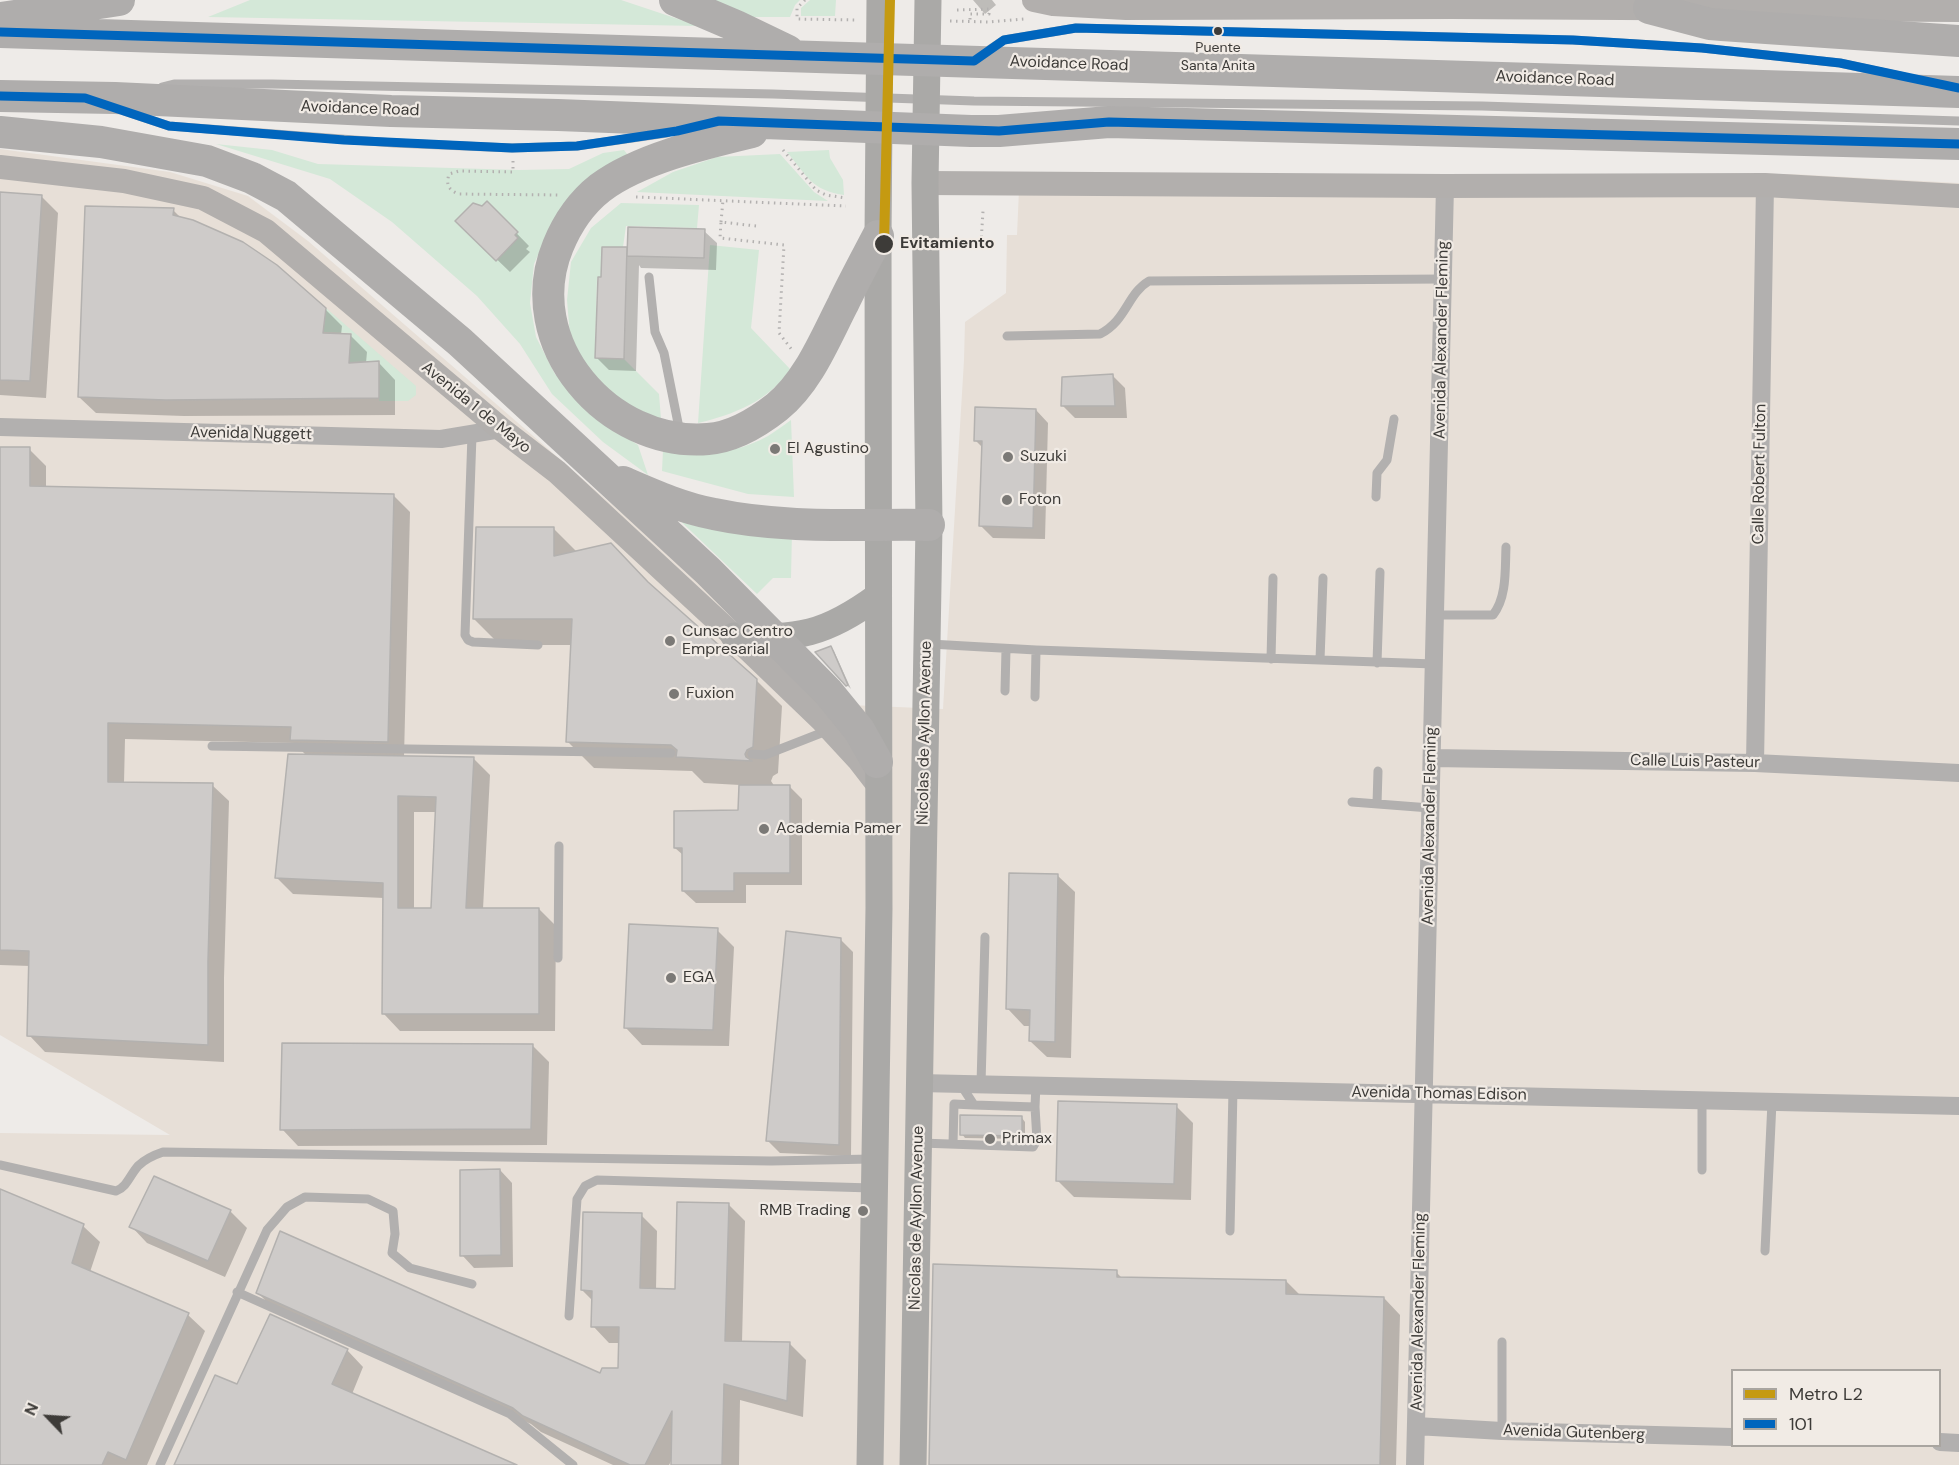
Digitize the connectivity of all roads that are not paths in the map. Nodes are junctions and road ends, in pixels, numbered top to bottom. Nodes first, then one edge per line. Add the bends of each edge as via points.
1 (119, 0) edge
2 (675, 0) edge
3 (880, 0) edge
4 (928, 0) edge
5 (1034, 0) edge
6 (1452, 4) edge
7 (1649, 8) junction
8 (1959, 10) edge
9 (0, 18) edge
10 (0, 32) edge
11 (1959, 41) edge
12 (799, 55) junction
13 (1959, 90) edge
14 (0, 96) edge
15 (100, 98) junction
16 (972, 116) junction
17 (1959, 121) edge
18 (0, 132) edge
19 (782, 137) junction
20 (1959, 144) edge
21 (0, 167) edge
22 (925, 183) junction
23 (1765, 185) junction
24 (1445, 186) junction
25 (286, 196) junction
26 (1959, 196) edge
27 (878, 236) junction
28 (322, 239) dead end
29 (649, 277) dead end
30 (1443, 279) junction
31 (1007, 336) dead end
32 (456, 352) dead end
33 (516, 393) junction
34 (1394, 418) dead end
35 (0, 428) edge
36 (501, 429) junction
37 (472, 435) junction
38 (681, 438) junction
39 (594, 464) junction
40 (1376, 498) dead end
41 (879, 525) junction
42 (929, 525) junction
43 (1506, 547) dead end
44 (1380, 572) dead end
45 (1273, 578) dead end
46 (1323, 578) dead end
47 (878, 596) junction
48 (1435, 615) junction
49 (734, 636) junction
50 (776, 638) junction
51 (927, 644) junction
52 (538, 645) dead end
53 (1006, 649) junction
54 (1036, 650) junction
55 (1271, 659) junction
56 (1320, 660) junction
57 (1377, 663) junction
58 (1434, 664) junction
59 (1005, 691) dead end
60 (1035, 697) dead end
61 (831, 729) junction
62 (212, 746) dead end
63 (671, 753) dead end
64 (752, 754) dead end
65 (1431, 758) junction
66 (1755, 763) junction
67 (1378, 771) dead end
68 (877, 773) junction
69 (1959, 773) edge
70 (1352, 802) dead end
71 (1377, 804) junction
72 (1430, 808) junction
73 (559, 846) dead end
74 (985, 937) dead end
75 (558, 958) dead end
76 (919, 1083) junction
77 (961, 1084) junction
78 (981, 1084) junction
79 (1036, 1084) junction
80 (1233, 1089) junction
81 (1424, 1093) junction
82 (1702, 1100) junction
83 (1772, 1102) junction
84 (974, 1105) junction
85 (1959, 1106) edge
86 (1035, 1107) junction
87 (918, 1143) junction
88 (953, 1144) junction
89 (875, 1159) junction
90 (0, 1165) edge
91 (1702, 1170) dead end
92 (874, 1188) junction
93 (1230, 1231) dead end
94 (1765, 1251) dead end
95 (472, 1284) dead end
96 (237, 1292) junction
97 (569, 1316) dead end
98 (1502, 1342) dead end
99 (1416, 1426) junction
100 (1502, 1431) junction
101 (1731, 1437) edge
102 (1941, 1442) edge
103 (1959, 1443) edge
104 (160, 1465) edge
105 (573, 1465) edge
106 (870, 1465) edge
107 (913, 1465) edge
108 (1415, 1465) edge

1 - 9 highway
2 - 12 highway
3 - 27 main road
4 - 22 main road, Nicolas de Ayllon Avenue
5 - 6 street via 1126,8
6 - 7 street
7 - 8 street
7 - 11 highway via 1716,24
10 - 12 highway, Avoidance Road
12 - 13 highway, Avoidance Road
14 - 15 highway, Avoidance Road
15 - 16 lane via 174,84 773,94
15 - 19 highway, Avoidance Road via 719,121
16 - 17 lane via 1482,106
16 - 19 highway
16 - 20 highway via 999,131 1109,122
18 - 25 highway via 101,142 207,161
19 - 38 highway via 685,150 626,172 579,209 555,253 549,306 555,337 572,372 595,399 621,418
21 - 36 street, Avenida 1 de Mayo via 124,181 203,198 266,231
22 - 24 street
22 - 42 main road, Nicolas de Ayllon Avenue
23 - 24 street
23 - 26 street
23 - 66 street, Calle Robert Fulton
24 - 30 street, Avenida Alexander Fleming
25 - 28 lane
25 - 33 highway
27 - 38 highway via 812,363 790,395 763,418 733,433 708,439
27 - 41 main road
29 - 38 lane via 656,332
30 - 31 lane via 1149,280 1141,285 1112,328 1100,334
30 - 48 street, Avenida Alexander Fleming
32 - 33 lane via 501,390
33 - 39 highway
34 - 40 lane via 1387,460 1377,473
35 - 37 street, Avenida Nuggett via 441,439
36 - 37 street, Avenida Nuggett
36 - 49 street, Avenida 1 de Mayo via 557,472
37 - 52 lane via 465,635 473,642
39 - 41 highway via 651,495 713,514 775,522
39 - 50 highway
41 - 42 highway
41 - 47 main road
42 - 51 main road, Nicolas de Ayllon Avenue
43 - 48 lane via 1503,596 1493,615
44 - 57 lane
45 - 55 lane
46 - 56 lane
47 - 50 main road via 832,625
47 - 68 main road
48 - 58 street, Avenida Alexander Fleming
49 - 50 main road
49 - 61 street, Avenida 1 de Mayo
50 - 68 highway via 828,692 863,737
51 - 53 lane
51 - 76 main road, Nicolas de Ayllon Avenue
53 - 54 lane
53 - 59 lane
54 - 55 lane
54 - 60 lane
55 - 56 lane
56 - 57 lane
57 - 58 lane
58 - 65 street, Avenida Alexander Fleming
61 - 64 lane via 765,755
61 - 68 street, Avenida 1 de Mayo
62 - 63 lane
65 - 66 street, Calle Luis Pasteur
65 - 72 street, Avenida Alexander Fleming
66 - 69 street, Calle Luis Pasteur
67 - 71 lane
68 - 89 main road
70 - 71 lane
71 - 72 lane
72 - 81 street, Avenida Alexander Fleming
73 - 75 lane
74 - 78 lane
76 - 77 street, Avenida Thomas Edison
76 - 87 main road, Nicolas de Ayllon Avenue
77 - 78 street, Avenida Thomas Edison
77 - 84 lane
78 - 79 street, Avenida Thomas Edison
79 - 80 street, Avenida Thomas Edison
79 - 86 lane
80 - 81 street, Avenida Thomas Edison
80 - 93 lane
81 - 82 street, Avenida Thomas Edison
81 - 99 street, Avenida Alexander Fleming
82 - 83 street, Avenida Thomas Edison
82 - 91 lane
83 - 85 street, Avenida Thomas Edison
83 - 94 lane
84 - 86 lane
84 - 88 lane via 954,1104
86 - 88 lane via 1037,1140 1033,1148
87 - 88 lane
87 - 107 main road, Nicolas de Ayllon Avenue
89 - 90 lane via 771,1161 163,1152 138,1165 122,1189 116,1191
89 - 92 main road
92 - 97 lane via 597,1180 585,1186 577,1199
92 - 106 main road
95 - 96 lane via 410,1268 392,1253 393,1211 368,1199 304,1197 287,1207 267,1230
96 - 104 lane
96 - 105 lane via 510,1414
98 - 100 lane
99 - 100 street, Avenida Gutenberg
99 - 108 street, Avenida Alexander Fleming
100 - 101 street, Avenida Gutenberg
102 - 103 street

